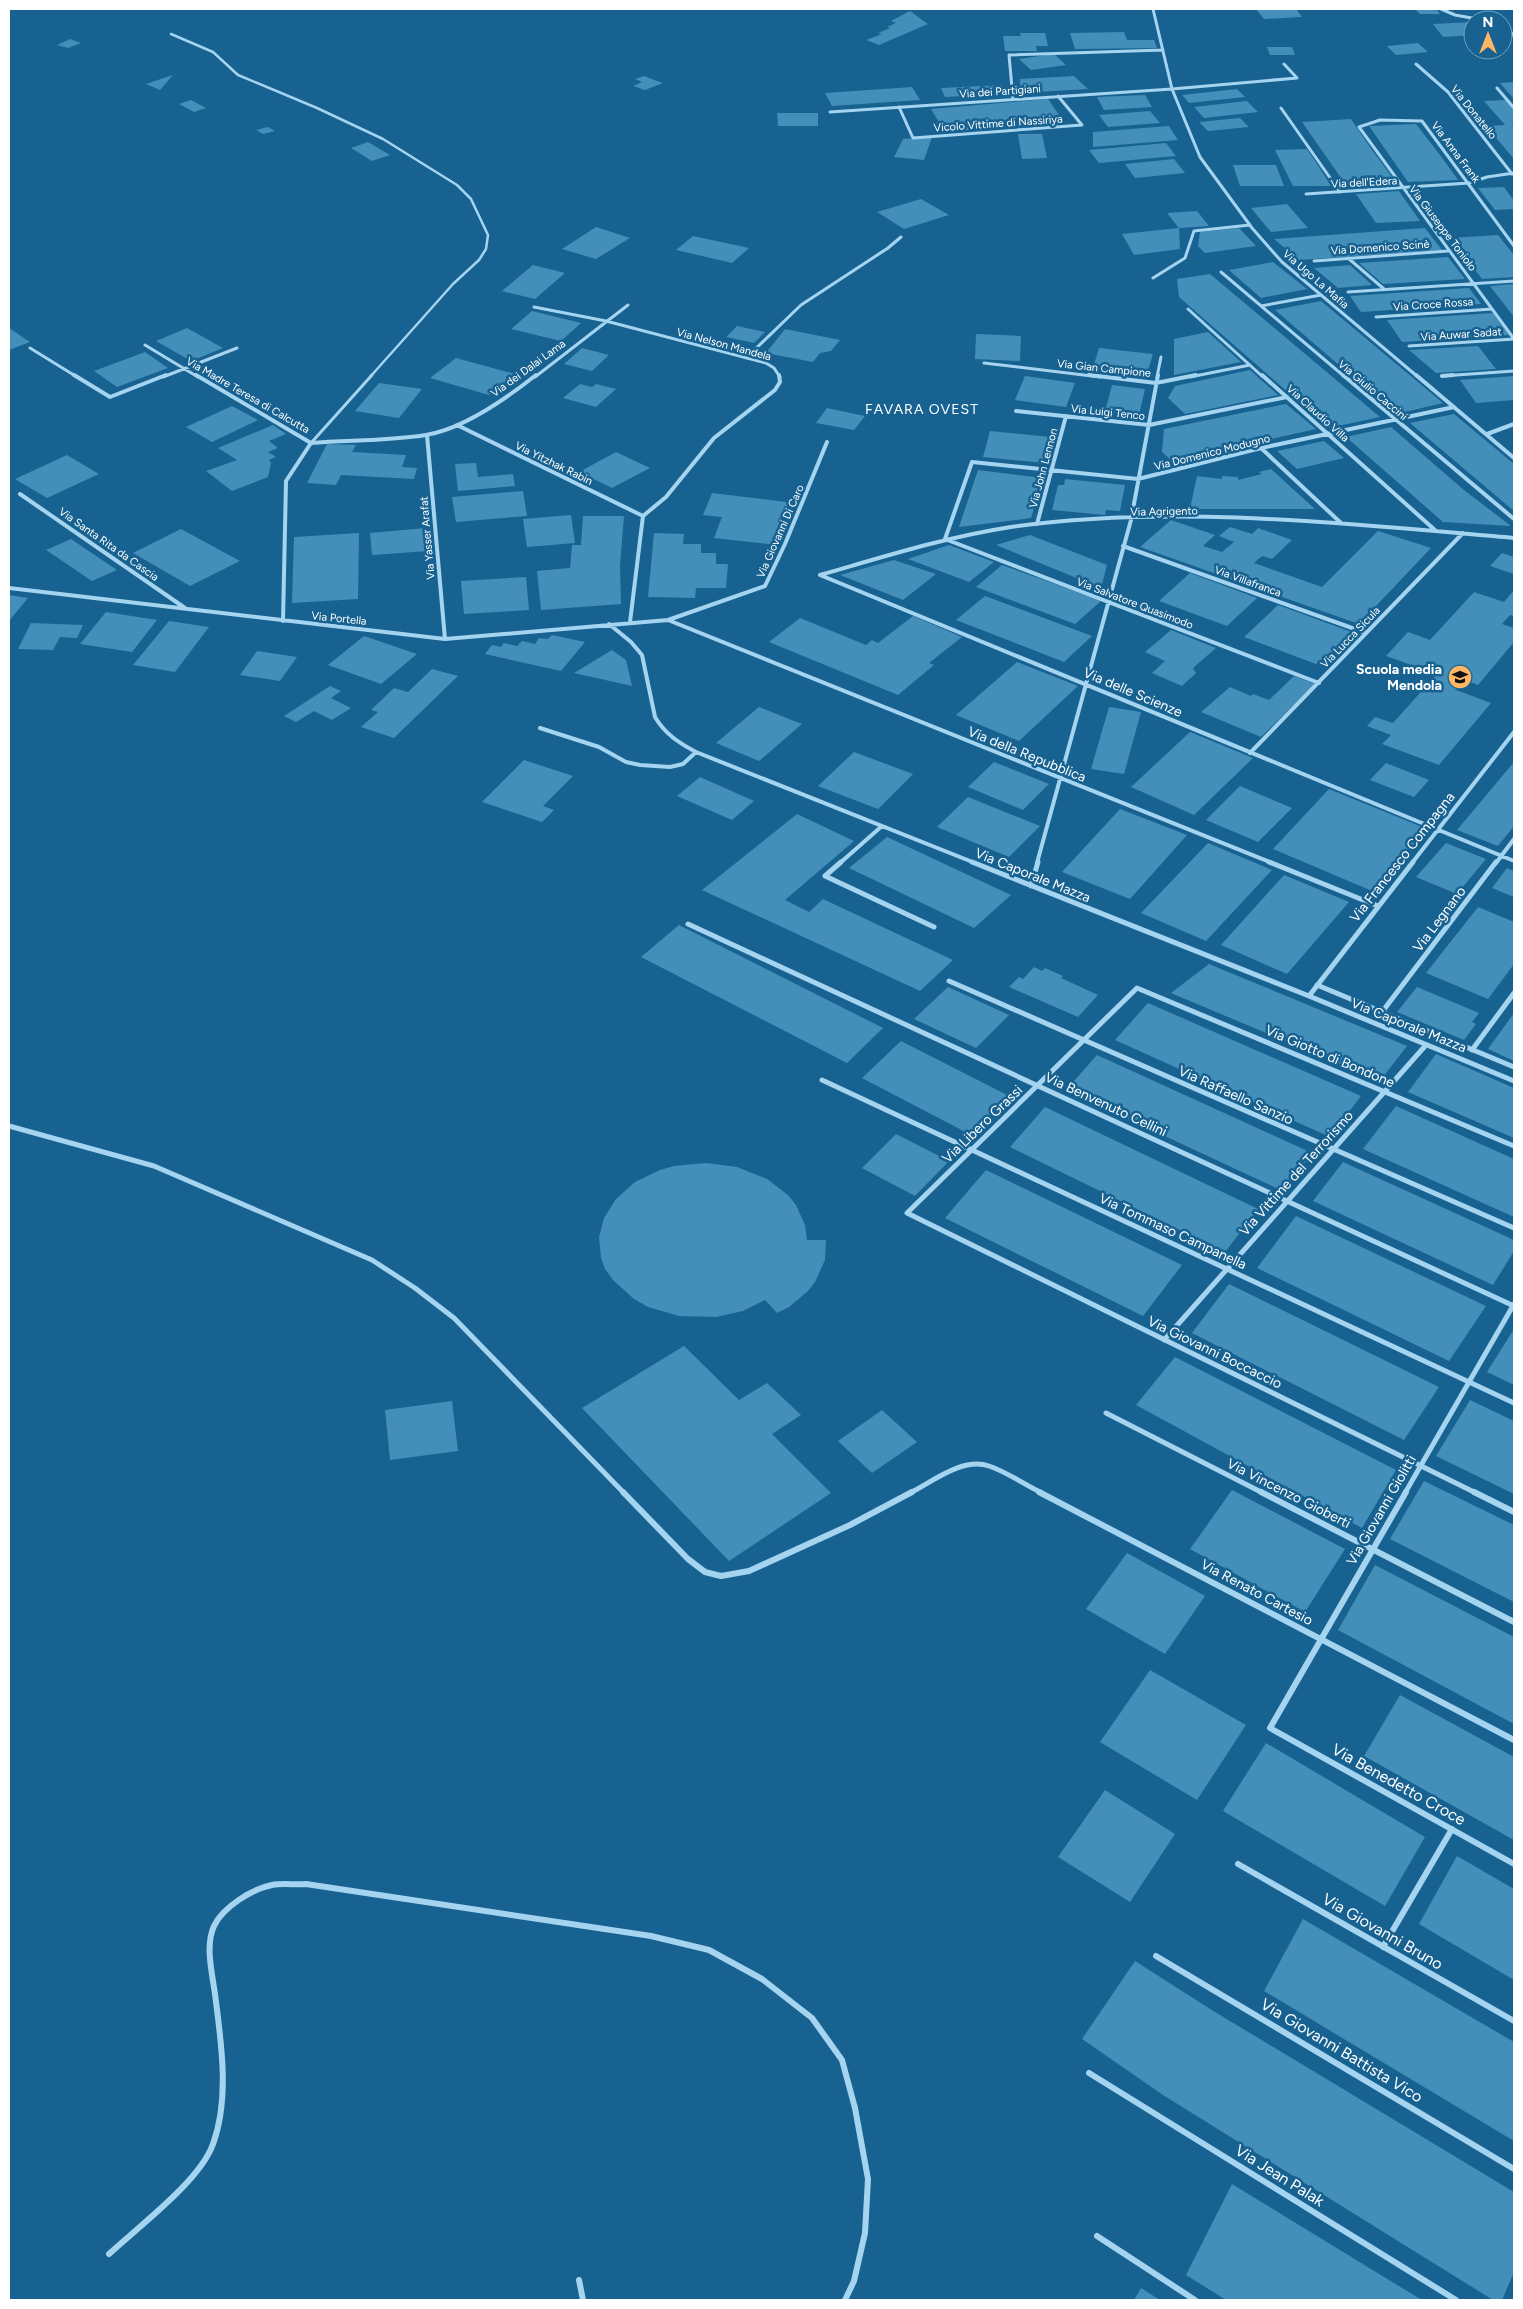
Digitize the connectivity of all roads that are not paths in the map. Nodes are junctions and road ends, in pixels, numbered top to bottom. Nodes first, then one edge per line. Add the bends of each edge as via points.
1 (1153, 9) edge
2 (1441, 9) edge
3 (1463, 17) edge
4 (171, 34) dead end
5 (1163, 50) junction
6 (1284, 64) dead end
7 (1416, 64) dead end
8 (1497, 88) dead end
9 (1172, 89) junction
10 (1058, 96) junction
11 (1013, 99) junction
12 (1513, 106) edge
13 (899, 107) junction
14 (1281, 108) dead end
15 (830, 112) dead end
16 (1360, 127) joint
17 (1513, 174) edge
18 (1469, 184) junction
19 (1403, 188) junction
20 (1340, 192) junction
21 (1306, 194) dead end
22 (1250, 225) junction
23 (901, 237) dead end
24 (1514, 246) edge
25 (1448, 251) junction
26 (1348, 258) junction
27 (1314, 260) dead end
28 (1221, 272) dead end
29 (1154, 278) dead end
30 (1514, 281) edge
31 (1474, 284) junction
32 (1384, 289) junction
33 (1348, 292) dead end
34 (1321, 295) junction
35 (628, 305) dead end
36 (1261, 306) junction
37 (534, 307) dead end
38 (1188, 309) dead end
39 (1492, 309) junction
40 (1376, 317) dead end
41 (606, 321) junction
42 (1514, 339) edge
43 (145, 345) dead end
44 (1409, 346) dead end
45 (30, 348) dead end
46 (237, 348) dead end
47 (1161, 357) dead end
48 (746, 358) junction
49 (984, 364) dead end
50 (1250, 365) junction
51 (185, 368) junction
52 (1514, 370) edge
53 (1442, 376) dead end
54 (1156, 383) junction
55 (1287, 397) junction
56 (1454, 407) junction
57 (1016, 411) dead end
58 (1066, 416) junction
59 (1394, 420) junction
60 (1514, 424) edge
61 (457, 425) junction
62 (1148, 425) junction
63 (1328, 434) junction
64 (1487, 434) junction
65 (427, 435) junction
66 (311, 442) junction
67 (827, 442) dead end
68 (1261, 448) junction
69 (1514, 458) edge
70 (1052, 470) junction
71 (1138, 479) junction
72 (20, 494) dead end
73 (643, 516) junction
74 (1514, 519) edge
75 (1131, 520) junction
76 (1037, 524) junction
77 (1341, 524) junction
78 (1437, 531) junction
79 (1463, 533) junction
80 (1514, 538) edge
81 (945, 539) junction
82 (1123, 546) junction
83 (820, 575) joint
84 (9, 588) edge
85 (1108, 602) junction
86 (187, 609) junction
87 (668, 620) junction
88 (283, 621) junction
89 (630, 622) junction
90 (609, 624) junction
91 (1366, 633) junction
92 (444, 639) junction
93 (1319, 683) junction
94 (1085, 684) junction
95 (540, 728) dead end
96 (1514, 732) edge
97 (696, 752) junction
98 (1250, 753) junction
99 (1059, 779) junction
100 (882, 826) junction
101 (1438, 830) junction
102 (1514, 839) edge
103 (1501, 856) junction
104 (1514, 861) edge
105 (1031, 886) junction
106 (1378, 906) junction
107 (688, 924) dead end
108 (934, 927) dead end
109 (949, 980) dead end
110 (1317, 985) junction
111 (1138, 988) joint
112 (1514, 993) edge
113 (1308, 996) junction
114 (1382, 1012) junction
115 (1084, 1040) junction
116 (1426, 1045) junction
117 (1472, 1050) junction
118 (1514, 1067) edge
119 (822, 1080) dead end
120 (1514, 1081) edge
121 (1038, 1085) junction
122 (1384, 1091) junction
123 (9, 1126) edge
124 (1514, 1146) edge
125 (972, 1150) junction
126 (1332, 1150) junction
127 (1287, 1200) junction
128 (907, 1213) joint
129 (1514, 1228) edge
130 (1226, 1268) junction
131 (1514, 1305) edge
132 (1164, 1340) junction
133 (1470, 1382) junction
134 (1514, 1403) edge
135 (1106, 1413) dead end
136 (1421, 1466) junction
137 (1514, 1512) edge
138 (1373, 1550) junction
139 (1514, 1622) edge
140 (1321, 1640) junction
141 (1270, 1728) joint
142 (1514, 1740) edge
143 (1452, 1829) junction
144 (1238, 1864) dead end
145 (1514, 1864) edge
146 (1384, 1947) junction
147 (1156, 1956) dead end
148 (1514, 2021) edge
149 (1089, 2073) dead end
150 (1514, 2169) edge
151 (1097, 2236) dead end
152 (109, 2254) dead end
153 (579, 2280) dead end
154 (583, 2300) edge
155 (845, 2300) edge
156 (1195, 2300) edge
157 (1456, 2300) edge

1 - 5 street, Via Ugo La Mafia
2 - 3 street
4 - 66 lane via 214,52 238,75 384,139 457,185 472,199 488,235 480,260 453,284
5 - 9 street, Via Ugo La Mafia
5 - 11 street via 1009,55
6 - 9 street, Via dei Partigiani via 1298,78
7 - 17 street, Via Donatello via 1448,92
8 - 12 street
9 - 10 street, Via dei Partigiani
9 - 22 street, Via Ugo La Mafia via 1200,157
10 - 11 street, Via dei Partigiani
10 - 13 street, Vicolo Vittime di Nassiriya via 1082,125 913,138
11 - 13 street, Via dei Partigiani
13 - 15 street, Via dei Partigiani
14 - 20 street
16 - 18 street, Via Anna Frank via 1372,121 1410,119 1422,122
16 - 19 street, Via Giuseppe Toniolo
17 - 18 street, Via dell'Edera via 1487,177
18 - 19 street, Via dell'Edera
18 - 24 street, Via Anna Frank
19 - 20 street, Via dell'Edera
19 - 25 street, Via Giuseppe Toniolo
20 - 21 street, Via dell'Edera
22 - 29 street via 1194,231 1185,258
22 - 34 street, Via Ugo La Mafia via 1282,262
23 - 48 street via 801,305
25 - 26 street, Via Domenico Scinè
25 - 31 street, Via Giuseppe Toniolo
26 - 27 street, Via Domenico Scinè
26 - 32 street
28 - 36 street, Via Giulio Caccini
30 - 31 street
31 - 32 street
31 - 39 street, Via Giuseppe Toniolo
32 - 33 street
34 - 36 street
34 - 56 street, Via Ugo La Mafia
35 - 41 street, Via dei Dalai Lama
36 - 59 street, Via Giulio Caccini
37 - 41 street, Via Nelson Mandela
38 - 50 street, Via Claudio Villa
39 - 40 street, Via Croce Rossa
39 - 42 street, Via Giuseppe Toniolo
41 - 48 street, Via Nelson Mandela
41 - 61 street, Via dei Dalai Lama via 512,394
42 - 44 street, Via Auwar Sadat
43 - 51 street, Via Madre Teresa di Calcutta
45 - 51 street via 110,397
46 - 51 street
47 - 54 street
48 - 73 street, Via Nelson Mandela via 776,368 781,379 778,386 714,438 666,497
49 - 54 street, Via Gian Campione
50 - 54 street, Via Gian Campione
50 - 55 street, Via Claudio Villa
51 - 66 street, Via Madre Teresa di Calcutta
52 - 53 street
54 - 62 street
55 - 62 street, Via Luigi Tenco
55 - 63 street, Via Claudio Villa
56 - 59 street, Via Domenico Modugno
56 - 64 street, Via Ugo La Mafia
57 - 58 street, Via Luigi Tenco
58 - 62 street, Via Luigi Tenco
58 - 70 street, Via John Lennon
59 - 63 street, Via Domenico Modugno
59 - 74 street, Via Giulio Caccini
60 - 64 street
61 - 65 street, Via dei Dalai Lama
61 - 73 street, Via Yitzhak Rabin
62 - 71 street
63 - 68 street, Via Domenico Modugno
63 - 78 street, Via Claudio Villa
64 - 69 street, Via Ugo La Mafia
65 - 66 street, Via dei Dalai Lama
65 - 92 street, Via Yasser Arafat
66 - 88 street, Via Madre Teresa di Calcutta via 286,481
67 - 87 street, Via Giovanni Di Caro via 786,544 765,586
68 - 71 street, Via Domenico Modugno
68 - 77 street
70 - 71 street, Via Domenico Modugno
70 - 76 street, Via John Lennon
70 - 81 street, Via Domenico Modugno via 972,462
71 - 75 street
72 - 86 street, Via Santa Rita da Cascia
73 - 89 street
75 - 76 street, Via Agrigento
75 - 77 street, Via Agrigento
75 - 82 street
76 - 81 street, Via Agrigento
77 - 78 street, Via Agrigento
78 - 79 street, Via Agrigento
79 - 80 street, Via Agrigento
79 - 91 street, Via Lucca Sicula
81 - 83 street, Via Agrigento
81 - 85 street, Via Salvatore Quasimodo
82 - 85 street
82 - 91 street, Via Villafranca
83 - 94 street, Via delle Scienze
84 - 86 street, Via Portella
85 - 93 street, Via Salvatore Quasimodo
85 - 94 street
86 - 88 street, Via Portella
87 - 89 street, Via Portella
87 - 99 street, Via della Repubblica
88 - 92 street, Via Portella
89 - 90 street, Via Portella
90 - 92 street, Via Portella
90 - 97 street, Via Caporale Mazza via 642,656 656,722 669,736
91 - 93 street, Via Lucca Sicula
93 - 98 street, Via Lucca Sicula
94 - 98 street, Via delle Scienze
94 - 99 street
95 - 97 street via 599,747 640,766 683,764
96 - 101 street, Via Francesco Compagna
97 - 100 street, Via Caporale Mazza
98 - 101 street, Via delle Scienze
99 - 105 street
99 - 106 street, Via della Repubblica
100 - 105 street, Via Caporale Mazza
100 - 108 street via 825,876
101 - 103 street, Via delle Scienze
101 - 106 street, Via Francesco Compagna
102 - 103 street, Via Legnano
103 - 104 street, Via delle Scienze
103 - 114 street, Via Legnano
105 - 113 street, Via Caporale Mazza
106 - 110 street, Via Francesco Compagna
107 - 121 street, Via Benvenuto Cellini
109 - 115 street, Via Raffaello Sanzio
110 - 113 street, Via Francesco Compagna
110 - 114 street, Via Caporale Mazza
111 - 115 street, Via Libero Grassi
111 - 122 street, Via Giotto di Bondone
112 - 117 street
113 - 116 street, Via Caporale Mazza
114 - 117 street, Via Caporale Mazza
115 - 121 street, Via Libero Grassi
115 - 126 street, Via Raffaello Sanzio
116 - 120 street, Via Caporale Mazza
116 - 122 street, Via Vittime del Terrorismo
117 - 118 street, Via Caporale Mazza
119 - 125 street, Via Tommaso Campanella
121 - 125 street, Via Libero Grassi
121 - 127 street, Via Benvenuto Cellini
122 - 124 street, Via Giotto di Bondone
122 - 126 street, Via Vittime del Terrorismo
123 - 140 street, Via Renato Cartesio via 154,1166 372,1260 454,1318 688,1559 706,1572 721,1576 749,1571 850,1525 960,1467 973,1464 989,1466
125 - 128 street, Via Libero Grassi
125 - 130 street, Via Tommaso Campanella
126 - 127 street, Via Vittime del Terrorismo
126 - 129 street, Via Raffaello Sanzio
127 - 130 street, Via Vittime del Terrorismo
127 - 131 street, Via Benvenuto Cellini
128 - 132 street, Via Giovanni Boccaccio
130 - 132 street, Via Vittime del Terrorismo
130 - 133 street, Via Tommaso Campanella
131 - 133 street, Via Giovanni Giolitti
132 - 136 street, Via Giovanni Boccaccio
133 - 134 street, Via Tommaso Campanella
133 - 136 street, Via Giovanni Giolitti
135 - 138 street, Via Vincenzo Gioberti
136 - 137 street, Via Giovanni Boccaccio
136 - 138 street, Via Giovanni Giolitti
138 - 139 street, Via Vincenzo Gioberti
138 - 140 street, Via Giovanni Giolitti
140 - 141 street, Via Giovanni Giolitti
140 - 142 street, Via Renato Cartesio
141 - 143 street, Via Benedetto Croce
143 - 145 street, Via Benedetto Croce
143 - 146 street
144 - 146 street, Via Giovanni Bruno
146 - 148 street, Via Giovanni Bruno
147 - 150 street, Via Giovanni Battista Vico
149 - 157 street, Via Jean Palak
151 - 156 street
152 - 155 street via 199,2168 212,2146 223,2087 210,1954 215,1925 238,1901 270,1885 306,1884 651,1936 709,1950 762,1979 812,2018 842,2060 856,2108 868,2179 865,2233 854,2281
153 - 154 street

